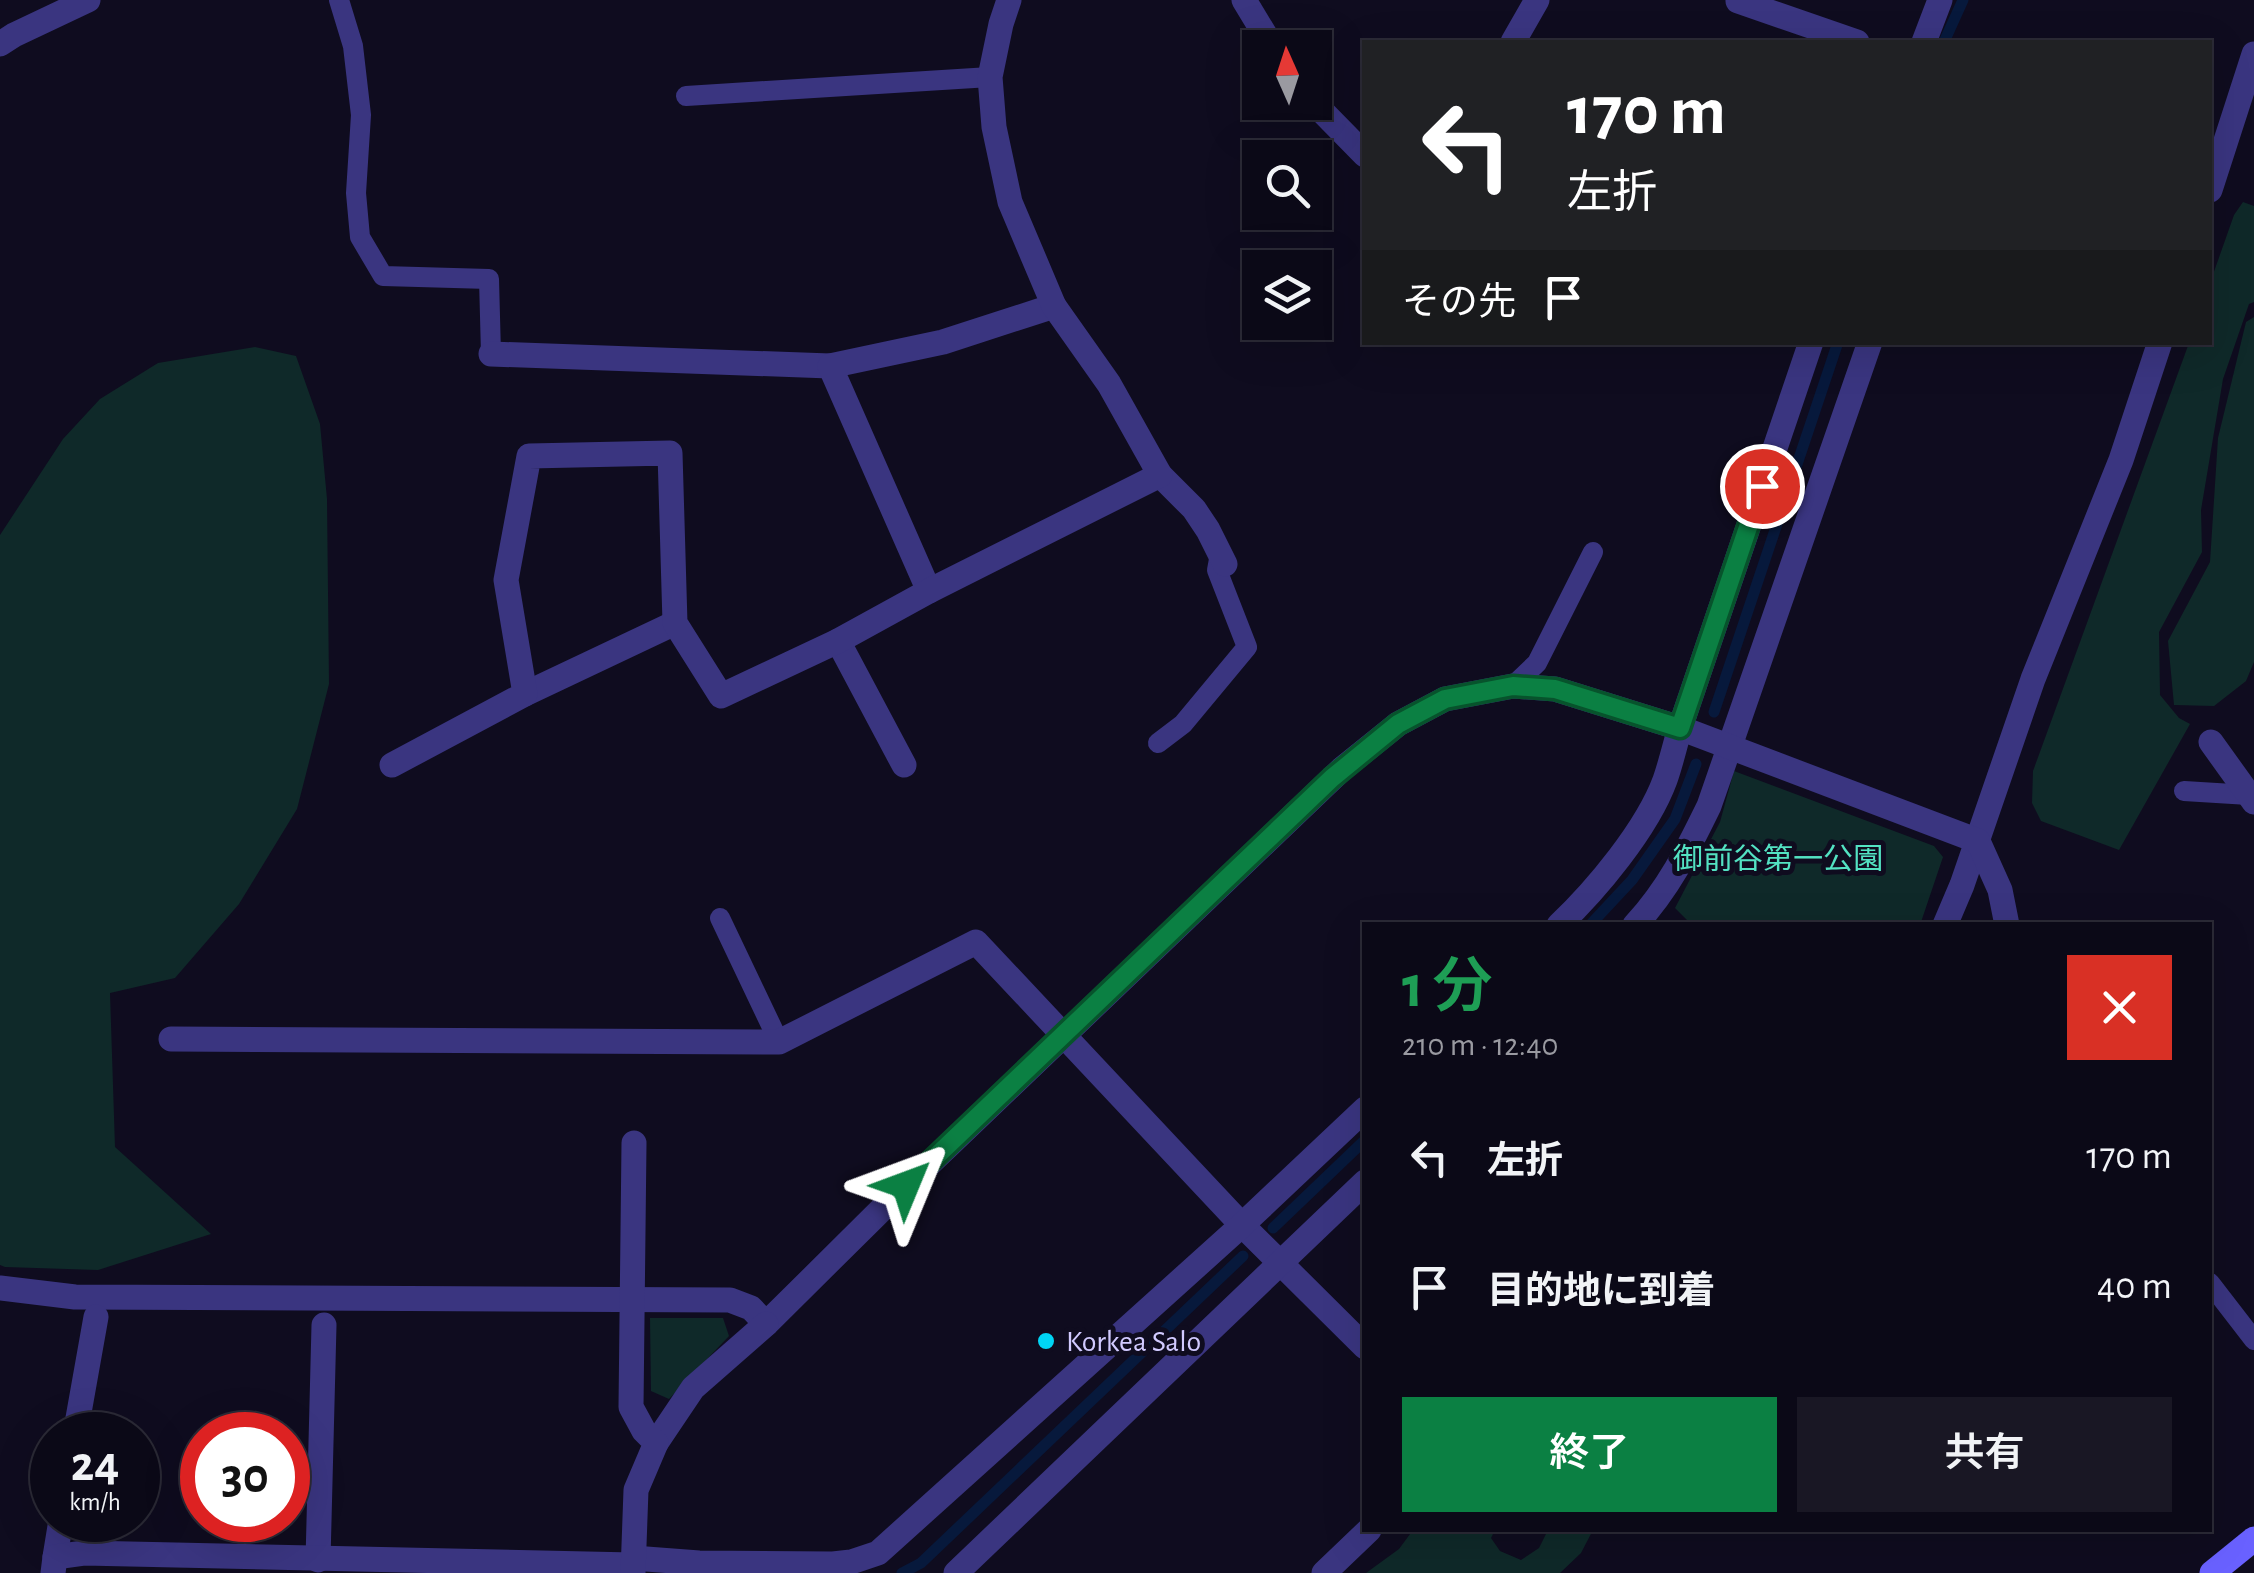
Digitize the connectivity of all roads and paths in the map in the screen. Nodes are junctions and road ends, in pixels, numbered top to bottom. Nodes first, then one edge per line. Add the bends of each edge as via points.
1 (88, 0) edge
2 (339, 0) edge
3 (1008, 0) edge
4 (1244, 0) edge
5 (1940, 0) edge
6 (1738, 1) edge
7 (1525, 5) edge
8 (1262, 30) edge
9 (1513, 40) edge
10 (1851, 40) edge
11 (1925, 40) edge
12 (0, 44) edge
13 (2254, 54) edge
14 (990, 77) junction
15 (686, 96) dead end
16 (1328, 120) edge
17 (1362, 152) edge
18 (2213, 174) edge
19 (1054, 306) junction
20 (1804, 345) edge
21 (1869, 345) edge
22 (2159, 345) edge
23 (491, 354) joint
24 (830, 366) junction
25 (1160, 475) junction
26 (1593, 552) dead end
27 (1223, 559) joint
28 (929, 591) junction
29 (676, 623) junction
30 (838, 641) junction
31 (1513, 686) junction
32 (525, 694) junction
33 (1680, 728) junction
34 (2211, 742) dead end
35 (1158, 743) dead end
36 (1730, 748) junction
37 (392, 765) dead end
38 (904, 765) dead end
39 (2184, 791) dead end
40 (2252, 798) edge
41 (1978, 841) junction
42 (720, 918) dead end
43 (1562, 922) edge
44 (1638, 922) edge
45 (1946, 922) edge
46 (2006, 922) edge
47 (1062, 1036) junction
48 (171, 1039) dead end
49 (779, 1042) junction
50 (1362, 1112) edge
51 (634, 1144) dead end
52 (1362, 1185) edge
53 (1242, 1226) junction
54 (1279, 1262) junction
55 (2212, 1286) edge
56 (0, 1288) edge
57 (632, 1300) junction
58 (96, 1317) dead end
59 (766, 1324) junction
60 (324, 1325) dead end
61 (2254, 1340) edge
62 (1362, 1344) edge
63 (80, 1412) edge
64 (656, 1444) junction
65 (1368, 1532) edge
66 (2254, 1539) edge
67 (318, 1560) junction
68 (54, 1565) edge
69 (633, 1565) edge
70 (956, 1573) edge
71 (1324, 1573) edge
72 (2212, 1573) edge

1 - 12 street
2 - 23 lane via 353,46 361,116 360,237 383,276 489,279
3 - 14 street
4 - 8 street
5 - 11 street
6 - 10 street
7 - 9 street
13 - 18 street
14 - 15 lane
14 - 19 street via 1010,202
16 - 17 street
19 - 24 street via 943,342
19 - 25 street via 1109,384
20 - 33 street
21 - 36 street
22 - 41 street
23 - 24 street
24 - 28 street
25 - 27 street via 1194,510
25 - 28 street
26 - 31 lane via 1537,664
27 - 35 lane via 1218,570 1247,647 1183,724
28 - 30 street
29 - 30 street via 721,696
29 - 32 street
29 - 32 street via 670,454 529,456 506,580
30 - 38 street
31 - 33 street via 1555,689
31 - 47 street via 1445,699 1398,724 1332,778
32 - 37 street
33 - 36 street
33 - 43 street via 1651,808 1592,893
34 - 40 street
36 - 41 street
36 - 44 street via 1679,868
39 - 40 lane
41 - 45 street
41 - 46 street
42 - 49 lane
47 - 49 street via 976,942
47 - 53 street
47 - 59 street
48 - 49 street
50 - 53 street
51 - 57 street
52 - 54 street
53 - 54 street
53 - 69 street via 878,1553 834,1564
54 - 62 street
54 - 70 street
55 - 61 lane
56 - 57 street via 75,1297
57 - 59 street via 730,1300
57 - 64 street via 631,1407
58 - 63 street
59 - 64 street via 692,1388
60 - 67 street
64 - 69 street via 636,1490
65 - 71 street
66 - 72 street
67 - 68 street via 84,1553
67 - 69 street

